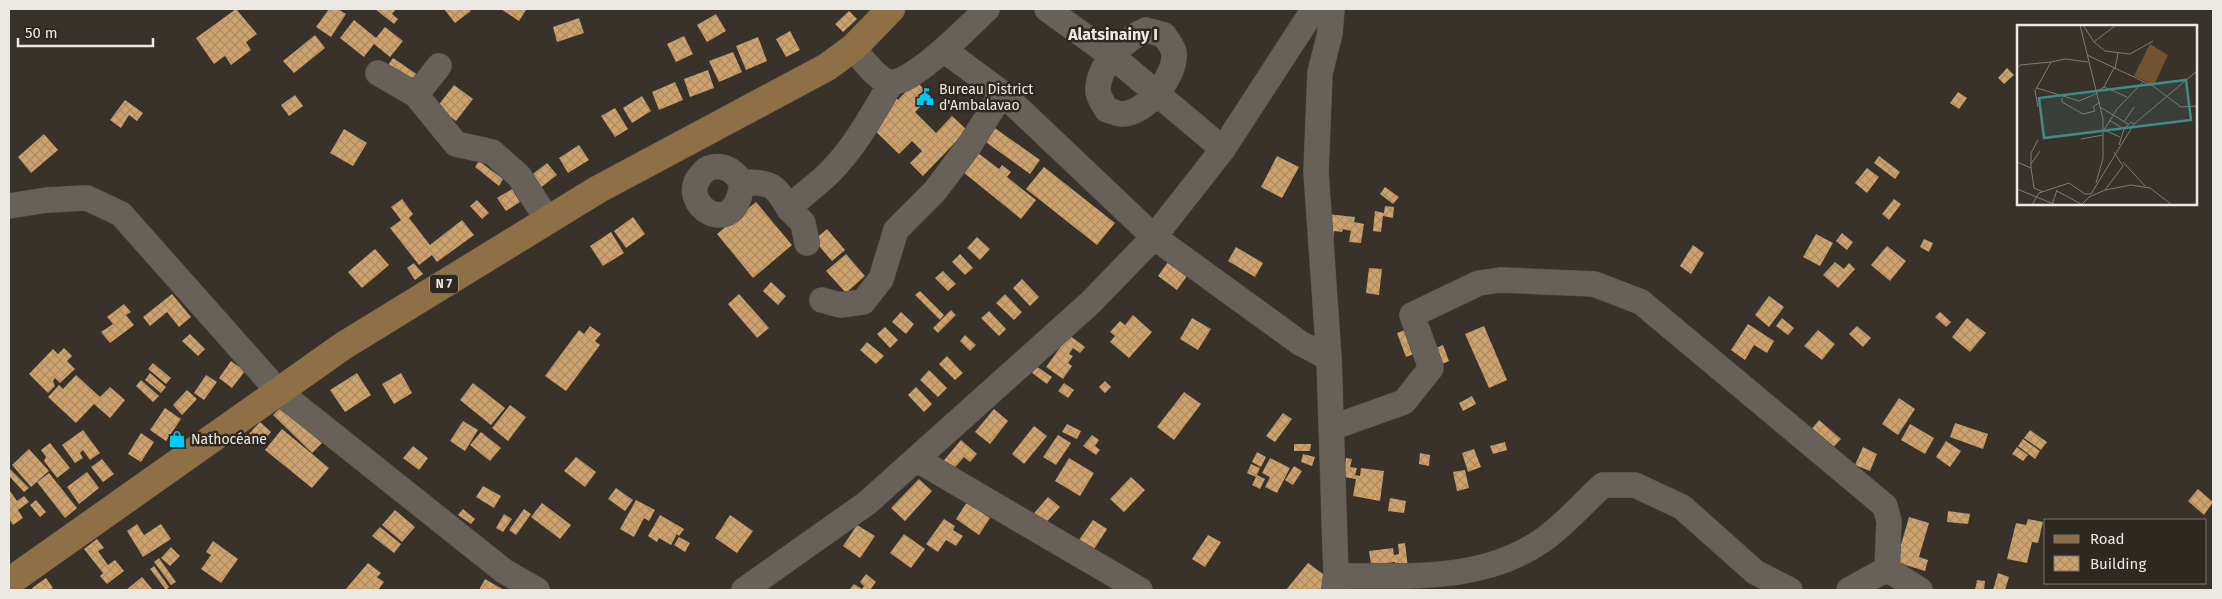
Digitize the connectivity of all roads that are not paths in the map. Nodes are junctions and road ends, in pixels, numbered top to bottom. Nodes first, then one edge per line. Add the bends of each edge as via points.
1 (891, 9) edge
2 (987, 9) edge
3 (1046, 9) edge
4 (1319, 14) edge
5 (853, 48) junction
6 (944, 50) junction
7 (1112, 56) junction
8 (439, 66) dead end
9 (378, 73) dead end
10 (891, 83) junction
11 (1002, 93) junction
12 (1159, 93) junction
13 (416, 95) junction
14 (1223, 149) junction
15 (742, 182) dead end
16 (9, 206) edge
17 (789, 209) junction
18 (548, 220) junction
19 (1154, 238) junction
20 (807, 243) dead end
21 (822, 300) dead end
22 (1329, 358) junction
23 (278, 390) junction
24 (1331, 428) junction
25 (916, 459) junction
26 (1887, 570) junction
27 (9, 582) edge
28 (1107, 582) edge
29 (1335, 583) edge
30 (537, 590) edge
31 (744, 590) edge
32 (1140, 590) edge
33 (1790, 590) edge
34 (1849, 590) edge
35 (1920, 590) edge

1 - 5 main road, N 7
2 - 6 street
3 - 7 street
4 - 14 street
4 - 22 street via 1316,172
5 - 10 street
5 - 18 main road, N 7 via 827,67 597,190
6 - 10 street via 905,80
6 - 11 street
7 - 12 street
7 - 12 street via 1100,78 1098,94 1107,110 1122,114 1138,110
7 - 12 street via 1130,37 1146,30 1164,36 1174,52 1171,70
8 - 13 street
9 - 13 street
10 - 17 street via 861,136 832,171
11 - 19 street
11 - 21 street via 971,143 935,191 896,230 881,279 863,302 840,305
12 - 14 street
13 - 18 street via 456,144 492,152 519,176
14 - 19 street
15 - 17 street via 770,184 780,193
16 - 23 street via 87,198 122,214
17 - 20 street via 804,223
18 - 23 main road, N 7 via 343,346
19 - 22 street via 1300,343
19 - 25 street via 1090,303
22 - 24 street
23 - 27 main road, N 7
23 - 30 street via 504,571
24 - 26 street via 1404,402 1431,368 1412,314 1479,283 1500,280 1594,284 1641,302 1884,506 1889,522
24 - 29 street
25 - 28 street
25 - 31 street via 867,503
26 - 34 street
26 - 35 street
28 - 32 street
29 - 33 street via 1450,574 1496,565 1541,542 1603,485 1635,485 1682,507 1755,572

